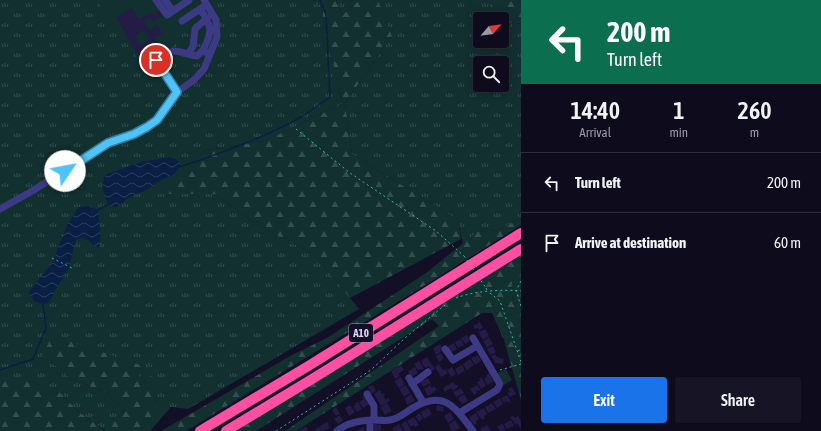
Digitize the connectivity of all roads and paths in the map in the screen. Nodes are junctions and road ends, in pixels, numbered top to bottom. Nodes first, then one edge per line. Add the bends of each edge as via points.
1 (156, 0) edge
2 (165, 0) edge
3 (189, 0) edge
4 (205, 2) edge
5 (200, 9) junction
6 (173, 12) junction
7 (207, 18) junction
8 (182, 21) dead end
9 (203, 50) junction
10 (173, 51) dead end
11 (189, 53) junction
12 (209, 55) junction
13 (156, 60) dead end
14 (177, 92) junction
15 (296, 129) dead end
16 (0, 208) edge
17 (521, 233) edge
18 (521, 249) edge
19 (52, 258) dead end
20 (72, 268) dead end
21 (521, 281) edge
22 (516, 291) junction
23 (521, 291) edge
24 (489, 292) junction
25 (451, 301) dead end
26 (445, 305) dead end
27 (521, 306) edge
28 (472, 338) dead end
29 (477, 346) junction
30 (446, 349) dead end
31 (521, 350) edge
32 (517, 351) junction
33 (521, 363) edge
34 (428, 372) dead end
35 (494, 373) junction
36 (367, 394) dead end
37 (423, 402) junction
38 (459, 413) junction
39 (372, 420) junction
40 (200, 431) edge
41 (226, 431) edge
42 (276, 431) edge
43 (337, 431) edge
44 (370, 431) edge
45 (473, 431) edge

1 - 6 street via 167,15
2 - 6 street
3 - 6 street
4 - 5 street
4 - 12 street via 216,20 218,37
5 - 7 street
5 - 8 street
7 - 9 street via 211,34
7 - 11 street via 195,29 193,46
9 - 11 street via 197,56
9 - 12 street
10 - 11 street
12 - 14 street via 204,69
13 - 14 street
14 - 16 street via 157,120 147,127 108,143 29,193
15 - 24 path, bridge via 350,173 436,231 464,256
17 - 40 highway, A10
18 - 41 highway, A10
19 - 20 path
21 - 22 path
22 - 23 path
22 - 24 path
22 - 27 path
24 - 25 path via 464,295
24 - 32 path via 500,301
26 - 42 path via 404,338 371,370
28 - 29 street
29 - 30 street via 453,360
29 - 35 street
31 - 32 path
32 - 33 path
33 - 35 path
34 - 37 street via 413,381
35 - 38 street via 500,383 499,388
36 - 39 street via 374,406
37 - 38 street via 443,401 452,405
37 - 39 street via 393,419
38 - 45 street
39 - 43 street via 352,423
39 - 44 street

